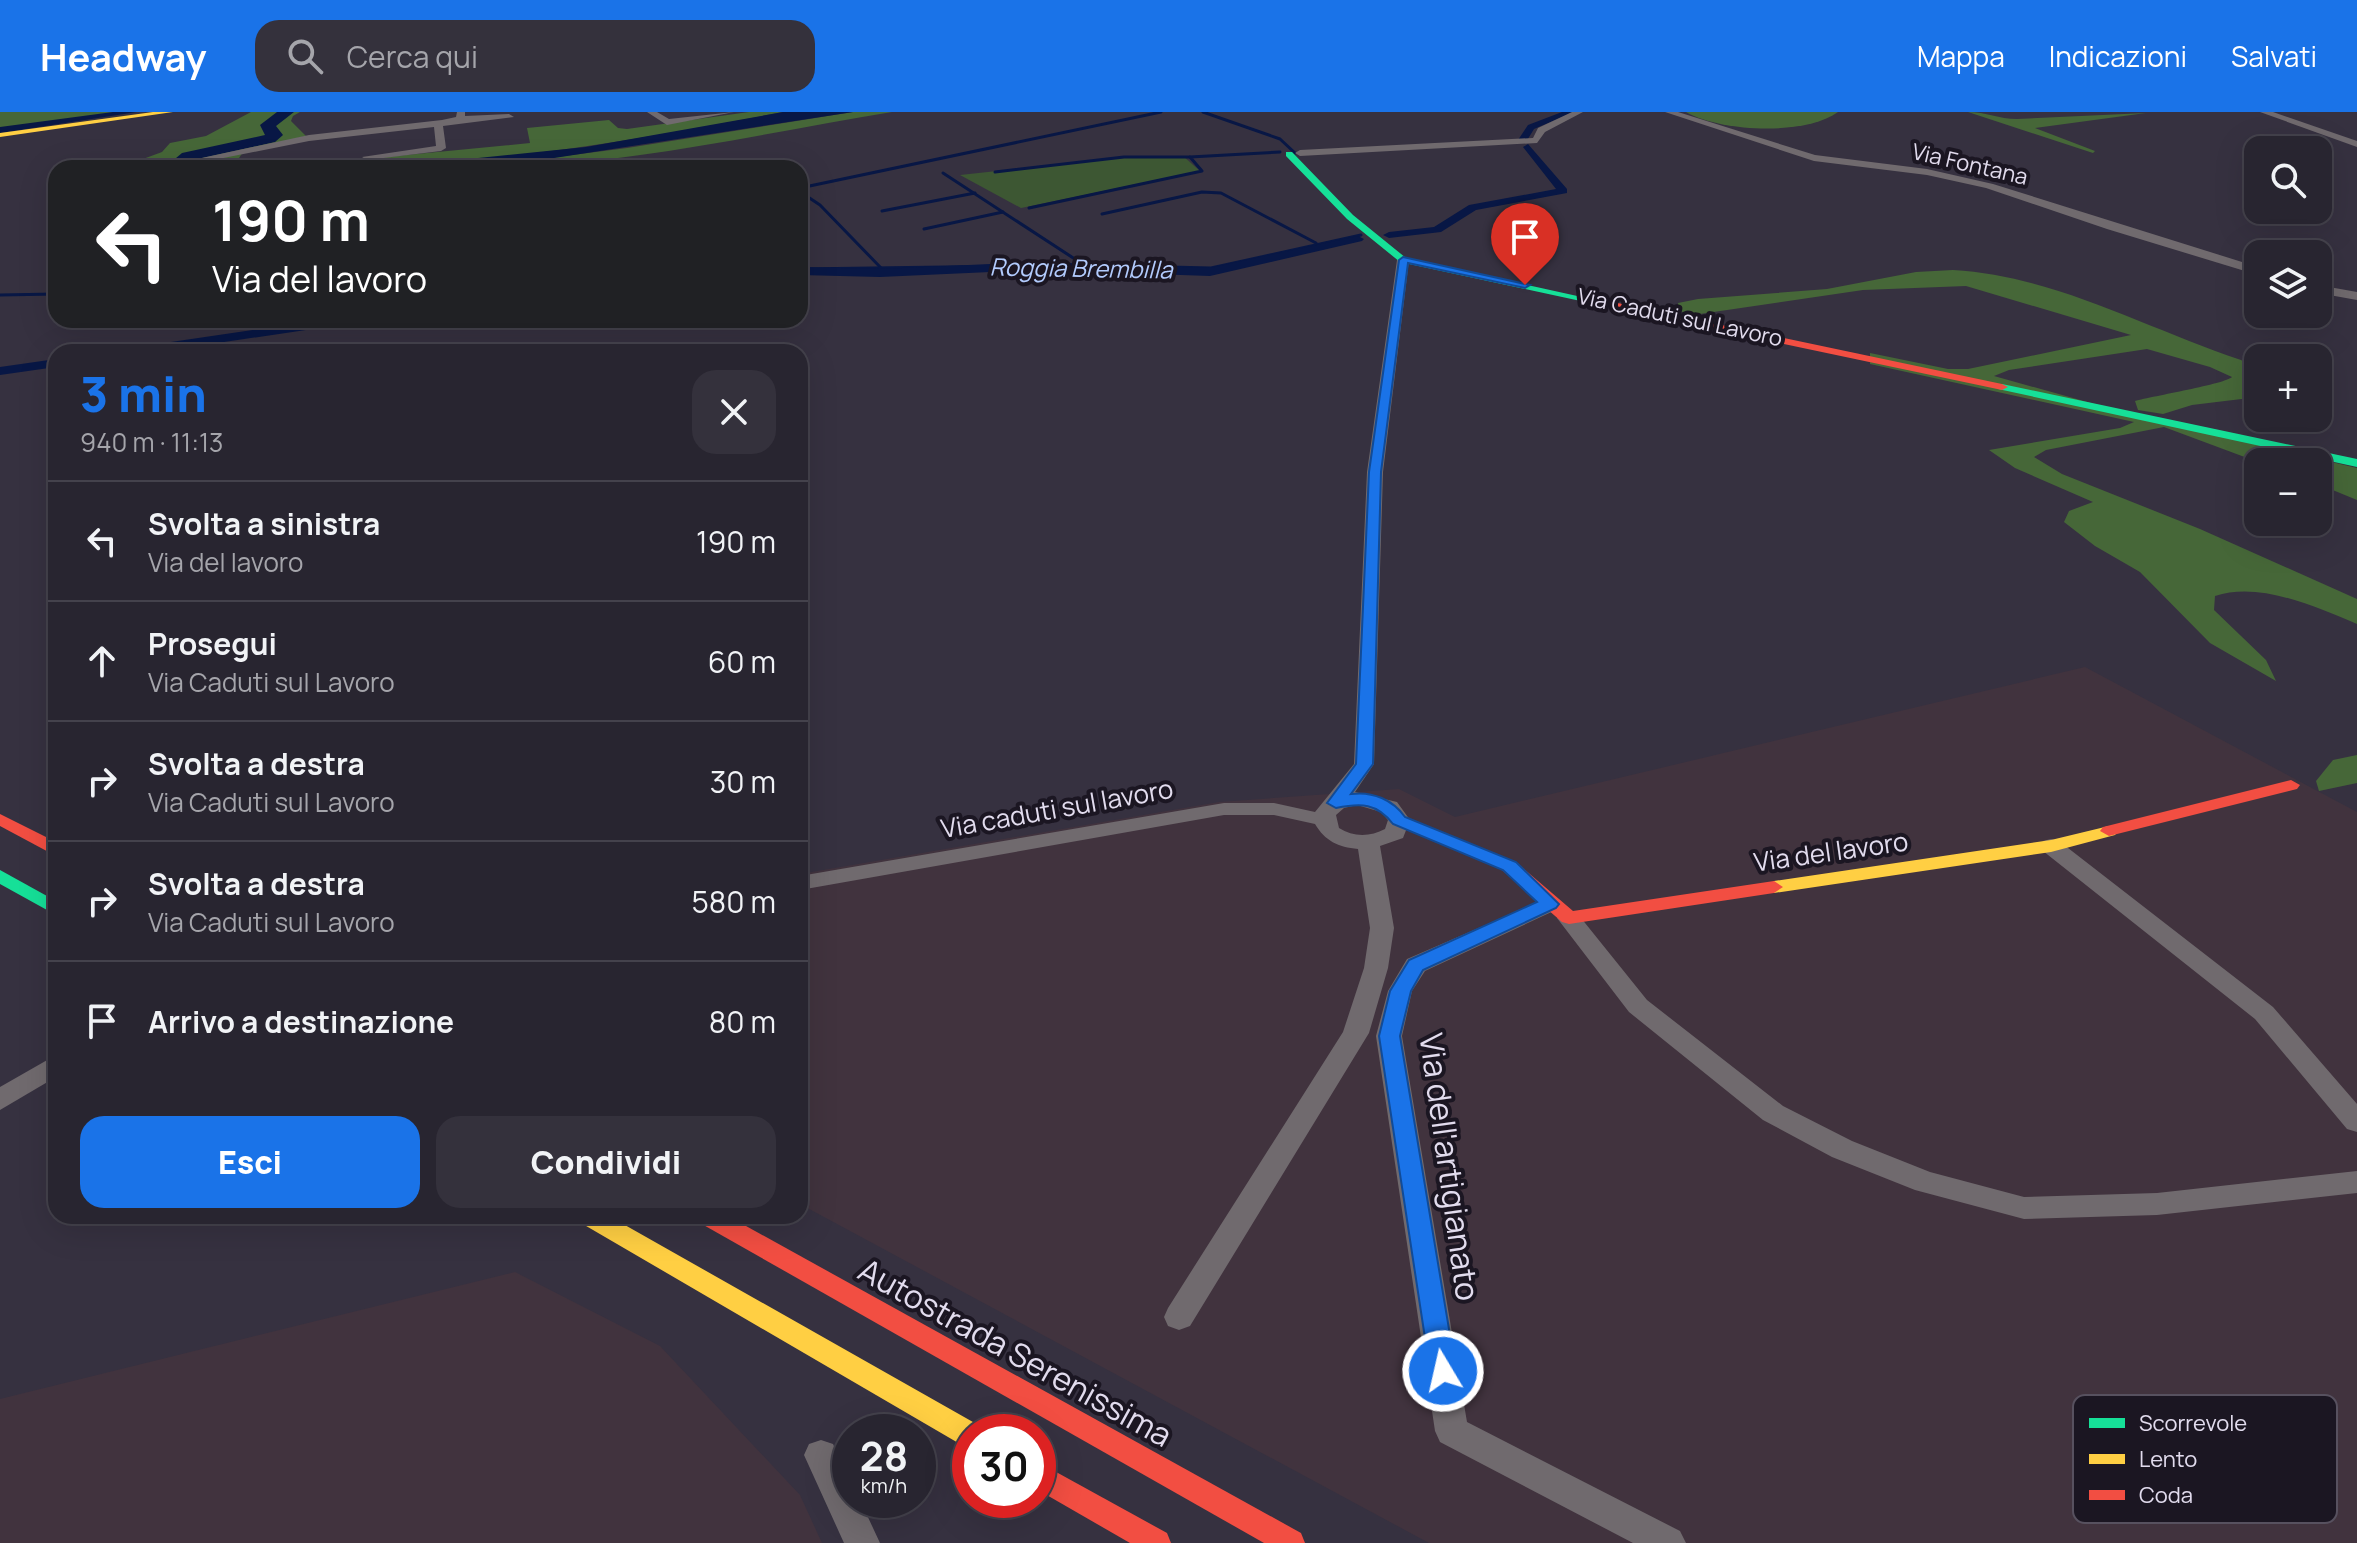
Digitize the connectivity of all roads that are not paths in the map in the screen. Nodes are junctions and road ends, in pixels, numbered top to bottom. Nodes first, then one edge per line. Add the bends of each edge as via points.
1 (169, 112) edge
2 (651, 112) edge
3 (730, 112) edge
4 (1579, 112) edge
5 (1669, 112) edge
6 (2264, 112) edge
7 (717, 113) edge
8 (461, 116) edge
9 (509, 117) dead end
10 (444, 118) edge
11 (0, 135) edge
12 (2357, 144) edge
13 (1294, 153) joint
14 (367, 157) dead end
15 (198, 160) edge
16 (1403, 260) junction
17 (2244, 267) edge
18 (2332, 292) edge
19 (2357, 296) edge
20 (2357, 463) edge
21 (2291, 785) dead end
22 (1330, 812) junction
23 (0, 819) edge
24 (1399, 820) junction
25 (1368, 843) junction
26 (48, 846) edge
27 (2051, 846) junction
28 (0, 876) edge
29 (808, 882) edge
30 (48, 904) edge
31 (1560, 911) junction
32 (48, 1069) edge
33 (0, 1100) edge
34 (2357, 1122) edge
35 (2357, 1182) edge
36 (603, 1224) edge
37 (722, 1224) edge
38 (1179, 1317) dead end
39 (952, 1425) edge
40 (821, 1455) dead end
41 (1056, 1485) edge
42 (862, 1543) edge
43 (1157, 1543) edge
44 (1291, 1543) edge
45 (1668, 1543) edge

1 - 11 main road
2 - 7 street via 667,122
3 - 7 street
4 - 13 street via 1541,130 1537,140
5 - 17 street, Via Fontana via 1814,158 1927,172 1989,186
6 - 12 street
8 - 9 street
8 - 10 street
10 - 14 street via 441,148
10 - 15 street
13 - 16 main road via 1292,160 1350,217
16 - 20 main road, Via Caduti sul Lavoro
16 - 22 street via 1375,472 1364,764
18 - 19 street
21 - 27 main road, Via del lavoro
22 - 24 street via 1357,798 1380,802
22 - 25 street via 1327,827 1343,840
22 - 29 street, Via caduti sul lavoro via 1224,809
23 - 26 main road
24 - 25 street via 1388,838
24 - 31 main road via 1509,866
25 - 38 street via 1382,928 1356,1033
27 - 31 main road, Via del lavoro
27 - 34 street via 2264,1013
28 - 30 main road
31 - 35 street via 1638,1006 1773,1113 1842,1149 1925,1182 2024,1208 2157,1204
31 - 45 street, Via dell'artigianato via 1416,965 1400,991 1389,1036 1452,1431
32 - 33 street
36 - 39 main road
37 - 44 main road, Autostrada Serenissima
40 - 42 street
41 - 43 main road

